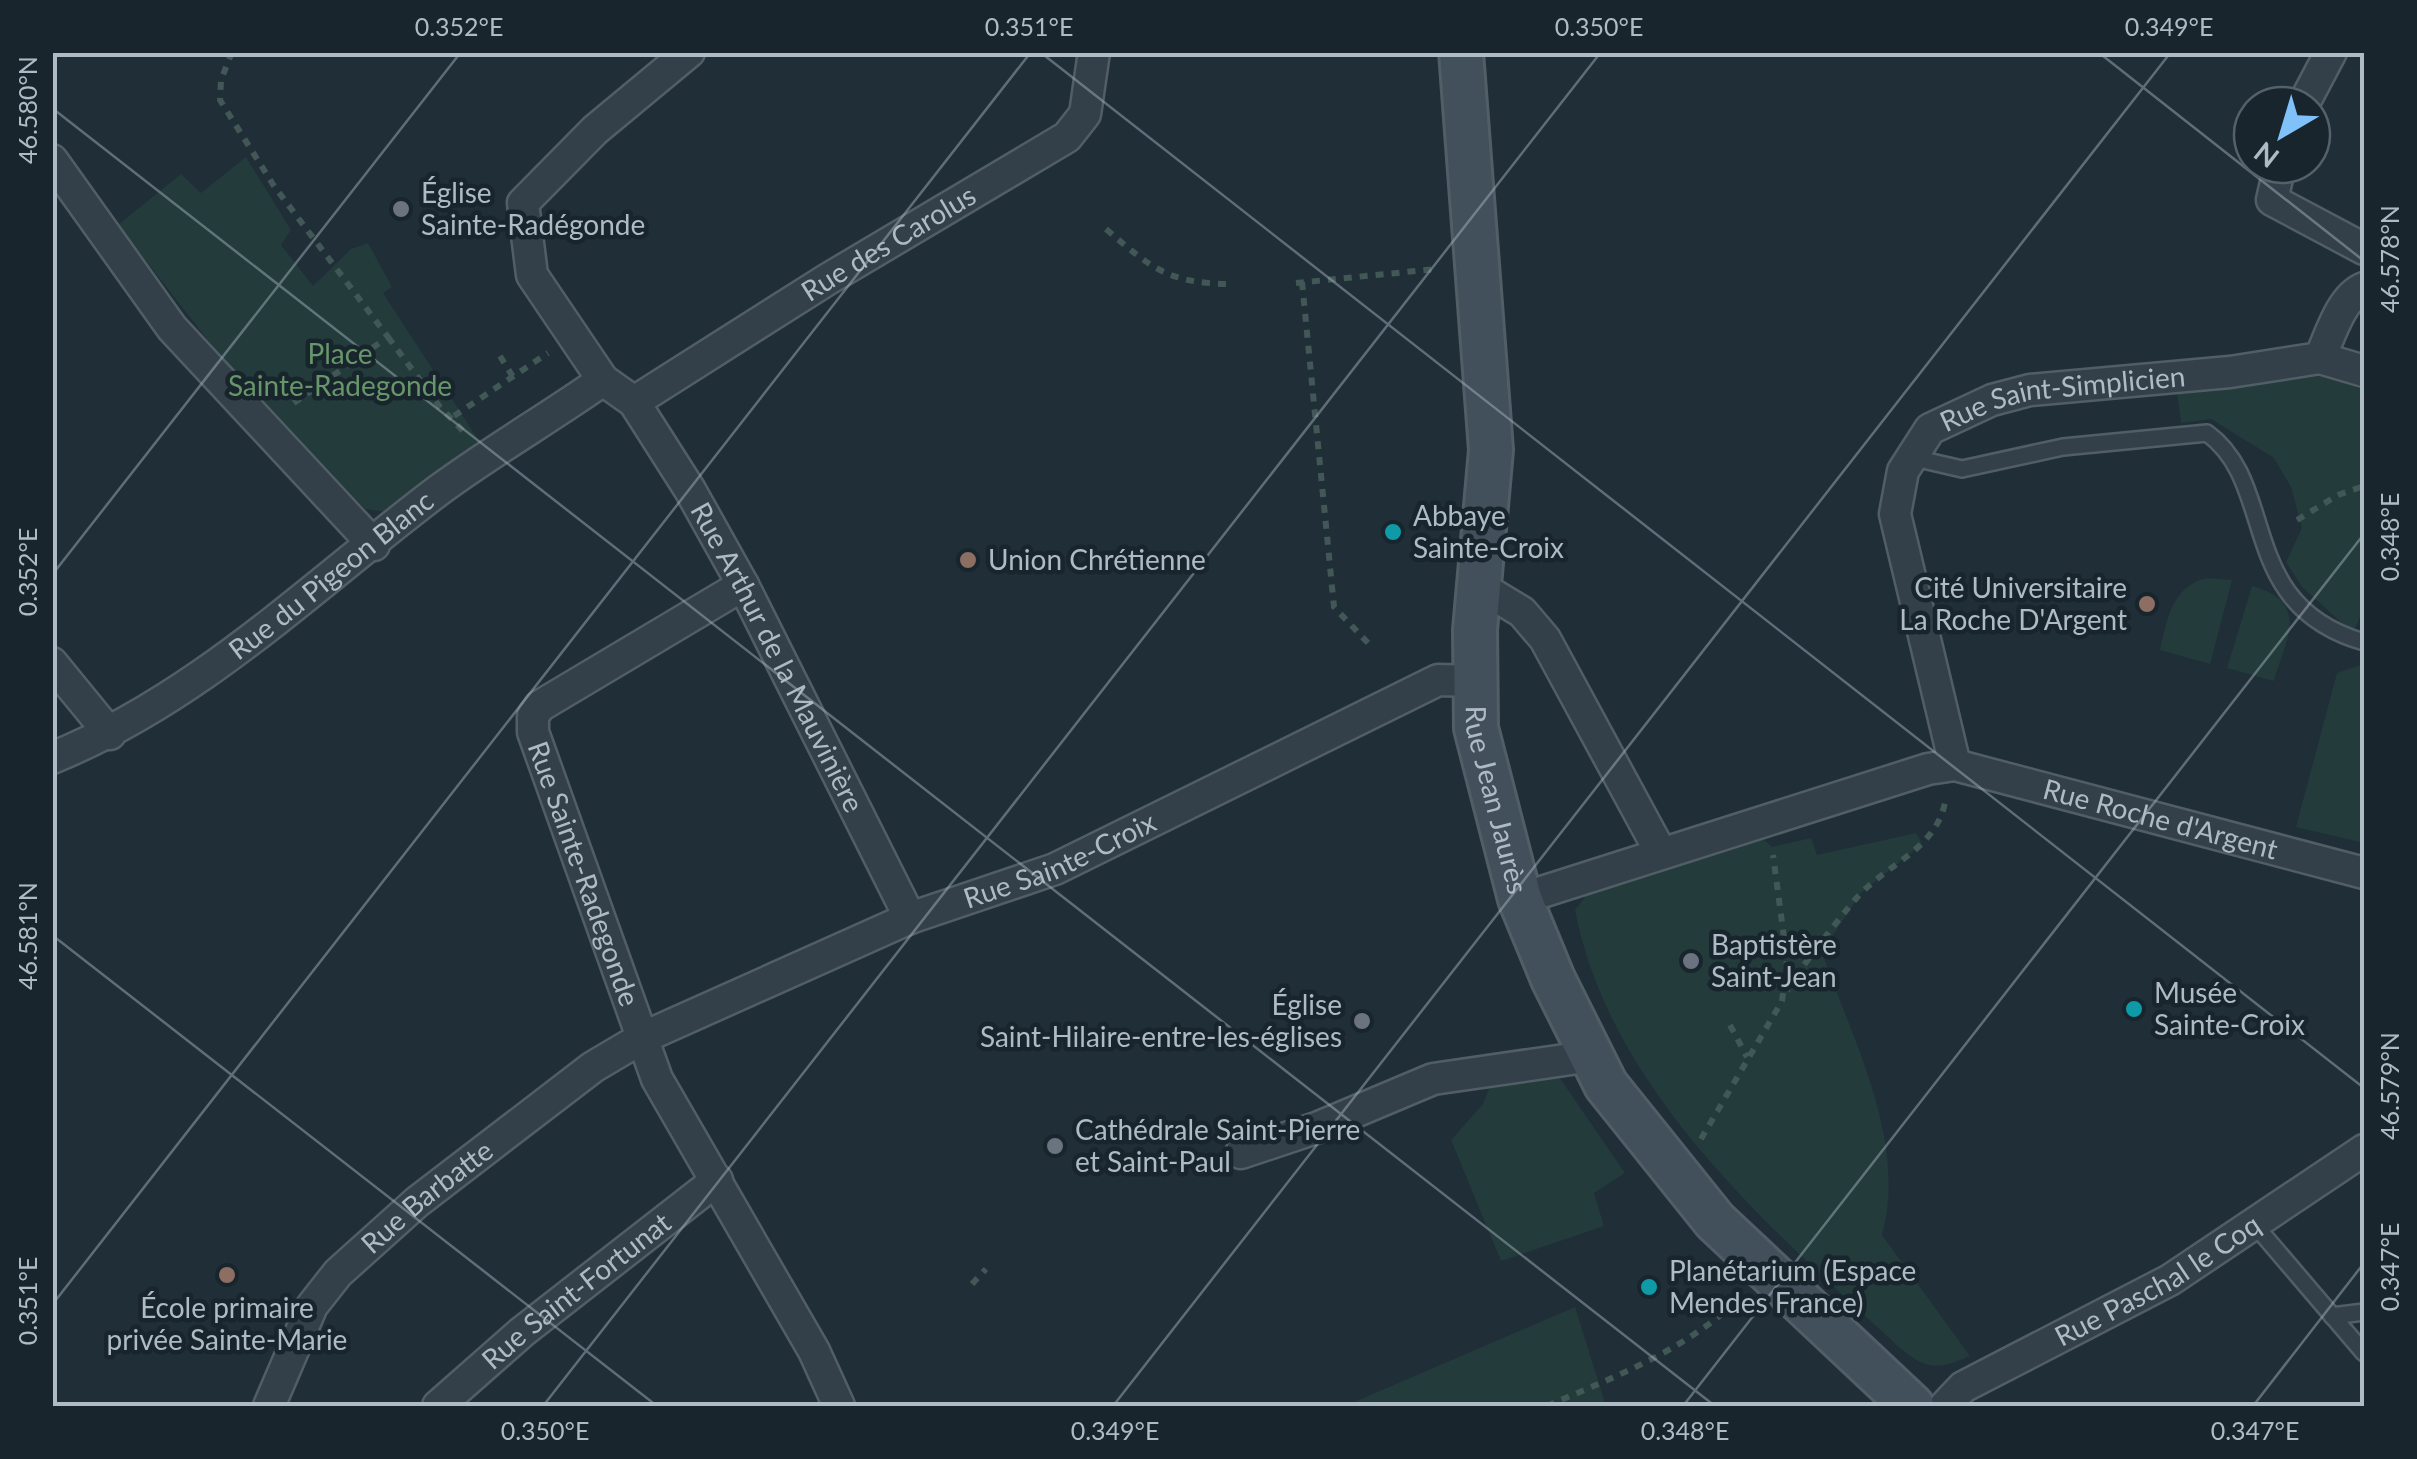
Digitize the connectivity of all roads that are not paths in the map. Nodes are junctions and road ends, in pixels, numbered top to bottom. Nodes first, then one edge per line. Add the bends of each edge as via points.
1 (689, 52) edge
2 (1094, 52) edge
3 (1461, 52) edge
4 (2331, 52) edge
5 (2314, 85) edge
6 (52, 160) edge
7 (2275, 185) edge
8 (2364, 249) edge
9 (2364, 288) edge
10 (2320, 358) junction
11 (2364, 371) edge
12 (604, 380) junction
13 (634, 402) junction
14 (1910, 457) junction
15 (374, 545) junction
16 (744, 585) junction
17 (1479, 586) junction
18 (2364, 642) edge
19 (52, 662) edge
20 (1475, 681) junction
21 (110, 734) junction
22 (52, 758) edge
23 (1955, 764) junction
24 (1661, 853) junction
25 (2364, 873) edge
26 (1520, 898) junction
27 (910, 918) junction
28 (642, 1038) junction
29 (1592, 1056) junction
30 (2364, 1150) edge
31 (1241, 1153) dead end
32 (717, 1180) junction
33 (2254, 1224) junction
34 (2364, 1312) edge
35 (2332, 1316) junction
36 (2364, 1353) edge
37 (269, 1406) edge
38 (438, 1406) edge
39 (839, 1406) edge
40 (1912, 1406) edge
41 (1945, 1406) edge

1 - 12 street via 595,130 522,203 532,275
2 - 13 street, Rue des Carolus via 1085,114 1067,137
3 - 17 street, Rue Jean Jaurès via 1490,450
4 - 5 street
6 - 15 street via 135,282
7 - 8 street via 2272,200
9 - 10 street via 2342,312
10 - 11 street
10 - 14 street, Rue Saint-Simplicien via 2004,396 1930,428
12 - 13 street
12 - 15 street, Rue du Pigeon Blanc via 438,492
13 - 16 street, Rue Arthur de la Mauvinière
14 - 18 lane via 1962,469 2064,446 2207,433 2226,452 2281,583 2321,622
14 - 23 street, Rue Saint-Simplicien via 1895,514
15 - 21 street, Rue du Pigeon Blanc via 286,616
16 - 27 street, Rue Arthur de la Mauvinière
16 - 28 street, Rue Sainte-Radegonde via 533,716 533,732
17 - 20 street, Rue Jean Jaurès
17 - 24 street via 1522,612 1545,639
19 - 21 street
20 - 26 street, Rue Jean Jaurès via 1480,752
20 - 27 street, Rue Sainte-Croix via 1438,680 1055,869
21 - 22 street, Rue du Pigeon Blanc
23 - 24 street
23 - 25 street, Rue Roche d'Argent
24 - 26 street
26 - 29 street, Rue Jean Jaurès
27 - 28 street, Rue Sainte-Croix
28 - 32 street via 657,1079
28 - 37 street, Rue Barbatte via 592,1067 430,1191 338,1273 312,1306
29 - 31 street via 1433,1079
29 - 40 street, Rue Jean Jaurès via 1606,1085 1714,1220
30 - 33 street, Rue Paschal le Coq
32 - 38 street, Rue Saint-Fortunat
32 - 39 street
33 - 35 lane
33 - 41 street, Rue Paschal le Coq via 2170,1280 1963,1388
34 - 35 lane
35 - 36 lane

